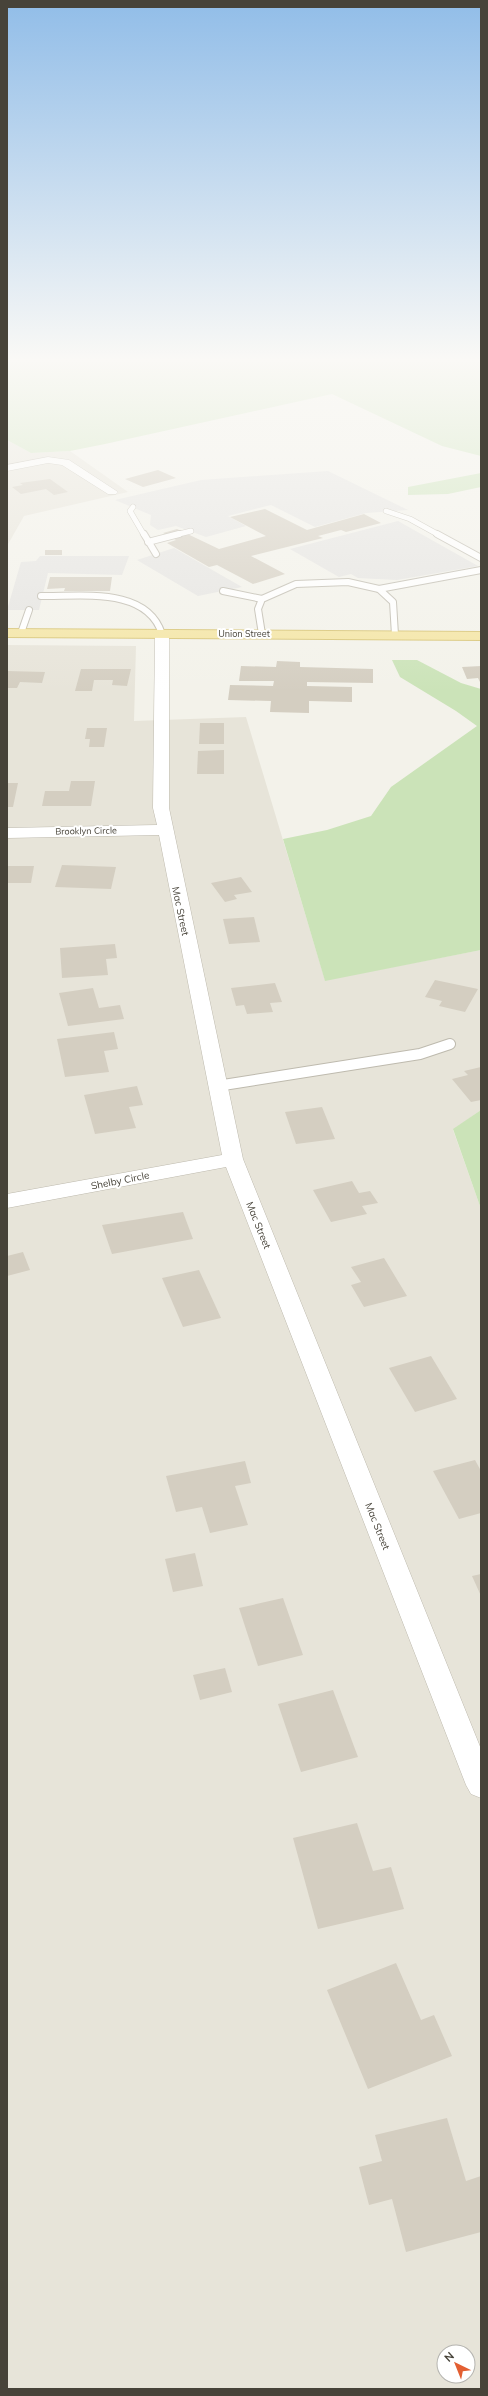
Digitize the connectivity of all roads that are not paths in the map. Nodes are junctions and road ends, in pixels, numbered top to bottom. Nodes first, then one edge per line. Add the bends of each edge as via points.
1 (76, 469) edge
2 (112, 492) dead end
3 (133, 507) dead end
4 (386, 512) dead end
5 (191, 532) dead end
6 (148, 542) junction
7 (156, 554) dead end
8 (481, 558) edge
9 (481, 570) edge
10 (369, 579) dead end
11 (365, 586) junction
12 (379, 589) junction
13 (223, 591) dead end
14 (41, 596) dead end
15 (262, 599) junction
16 (29, 610) dead end
17 (7, 633) edge
18 (22, 633) junction
19 (162, 634) junction
20 (262, 634) junction
21 (395, 635) junction
22 (481, 636) edge
23 (165, 830) junction
24 (7, 833) edge
25 (450, 1044) dead end
26 (217, 1086) junction
27 (233, 1159) junction
28 (7, 1201) edge
29 (481, 1785) edge

1 - 2 street
3 - 6 lane via 130,511
4 - 8 lane via 410,519
5 - 6 lane
6 - 7 lane
9 - 12 lane
10 - 11 lane
11 - 12 lane
11 - 15 lane via 348,582 296,584
12 - 21 lane via 393,602
13 - 15 lane
14 - 19 lane via 115,597 139,606 158,621
15 - 20 lane via 258,609
16 - 18 lane
17 - 18 main road, Union Street
18 - 19 main road, Union Street
19 - 20 main road, Union Street
19 - 23 street, Mac Street via 161,808
20 - 21 main road, Union Street
21 - 22 main road, Union Street
23 - 24 street, Brooklyn Circle
23 - 26 street, Mac Street
25 - 26 lane via 420,1054
26 - 27 street, Mac Street
27 - 28 street, Shelby Circle
27 - 29 street, Mac Street

